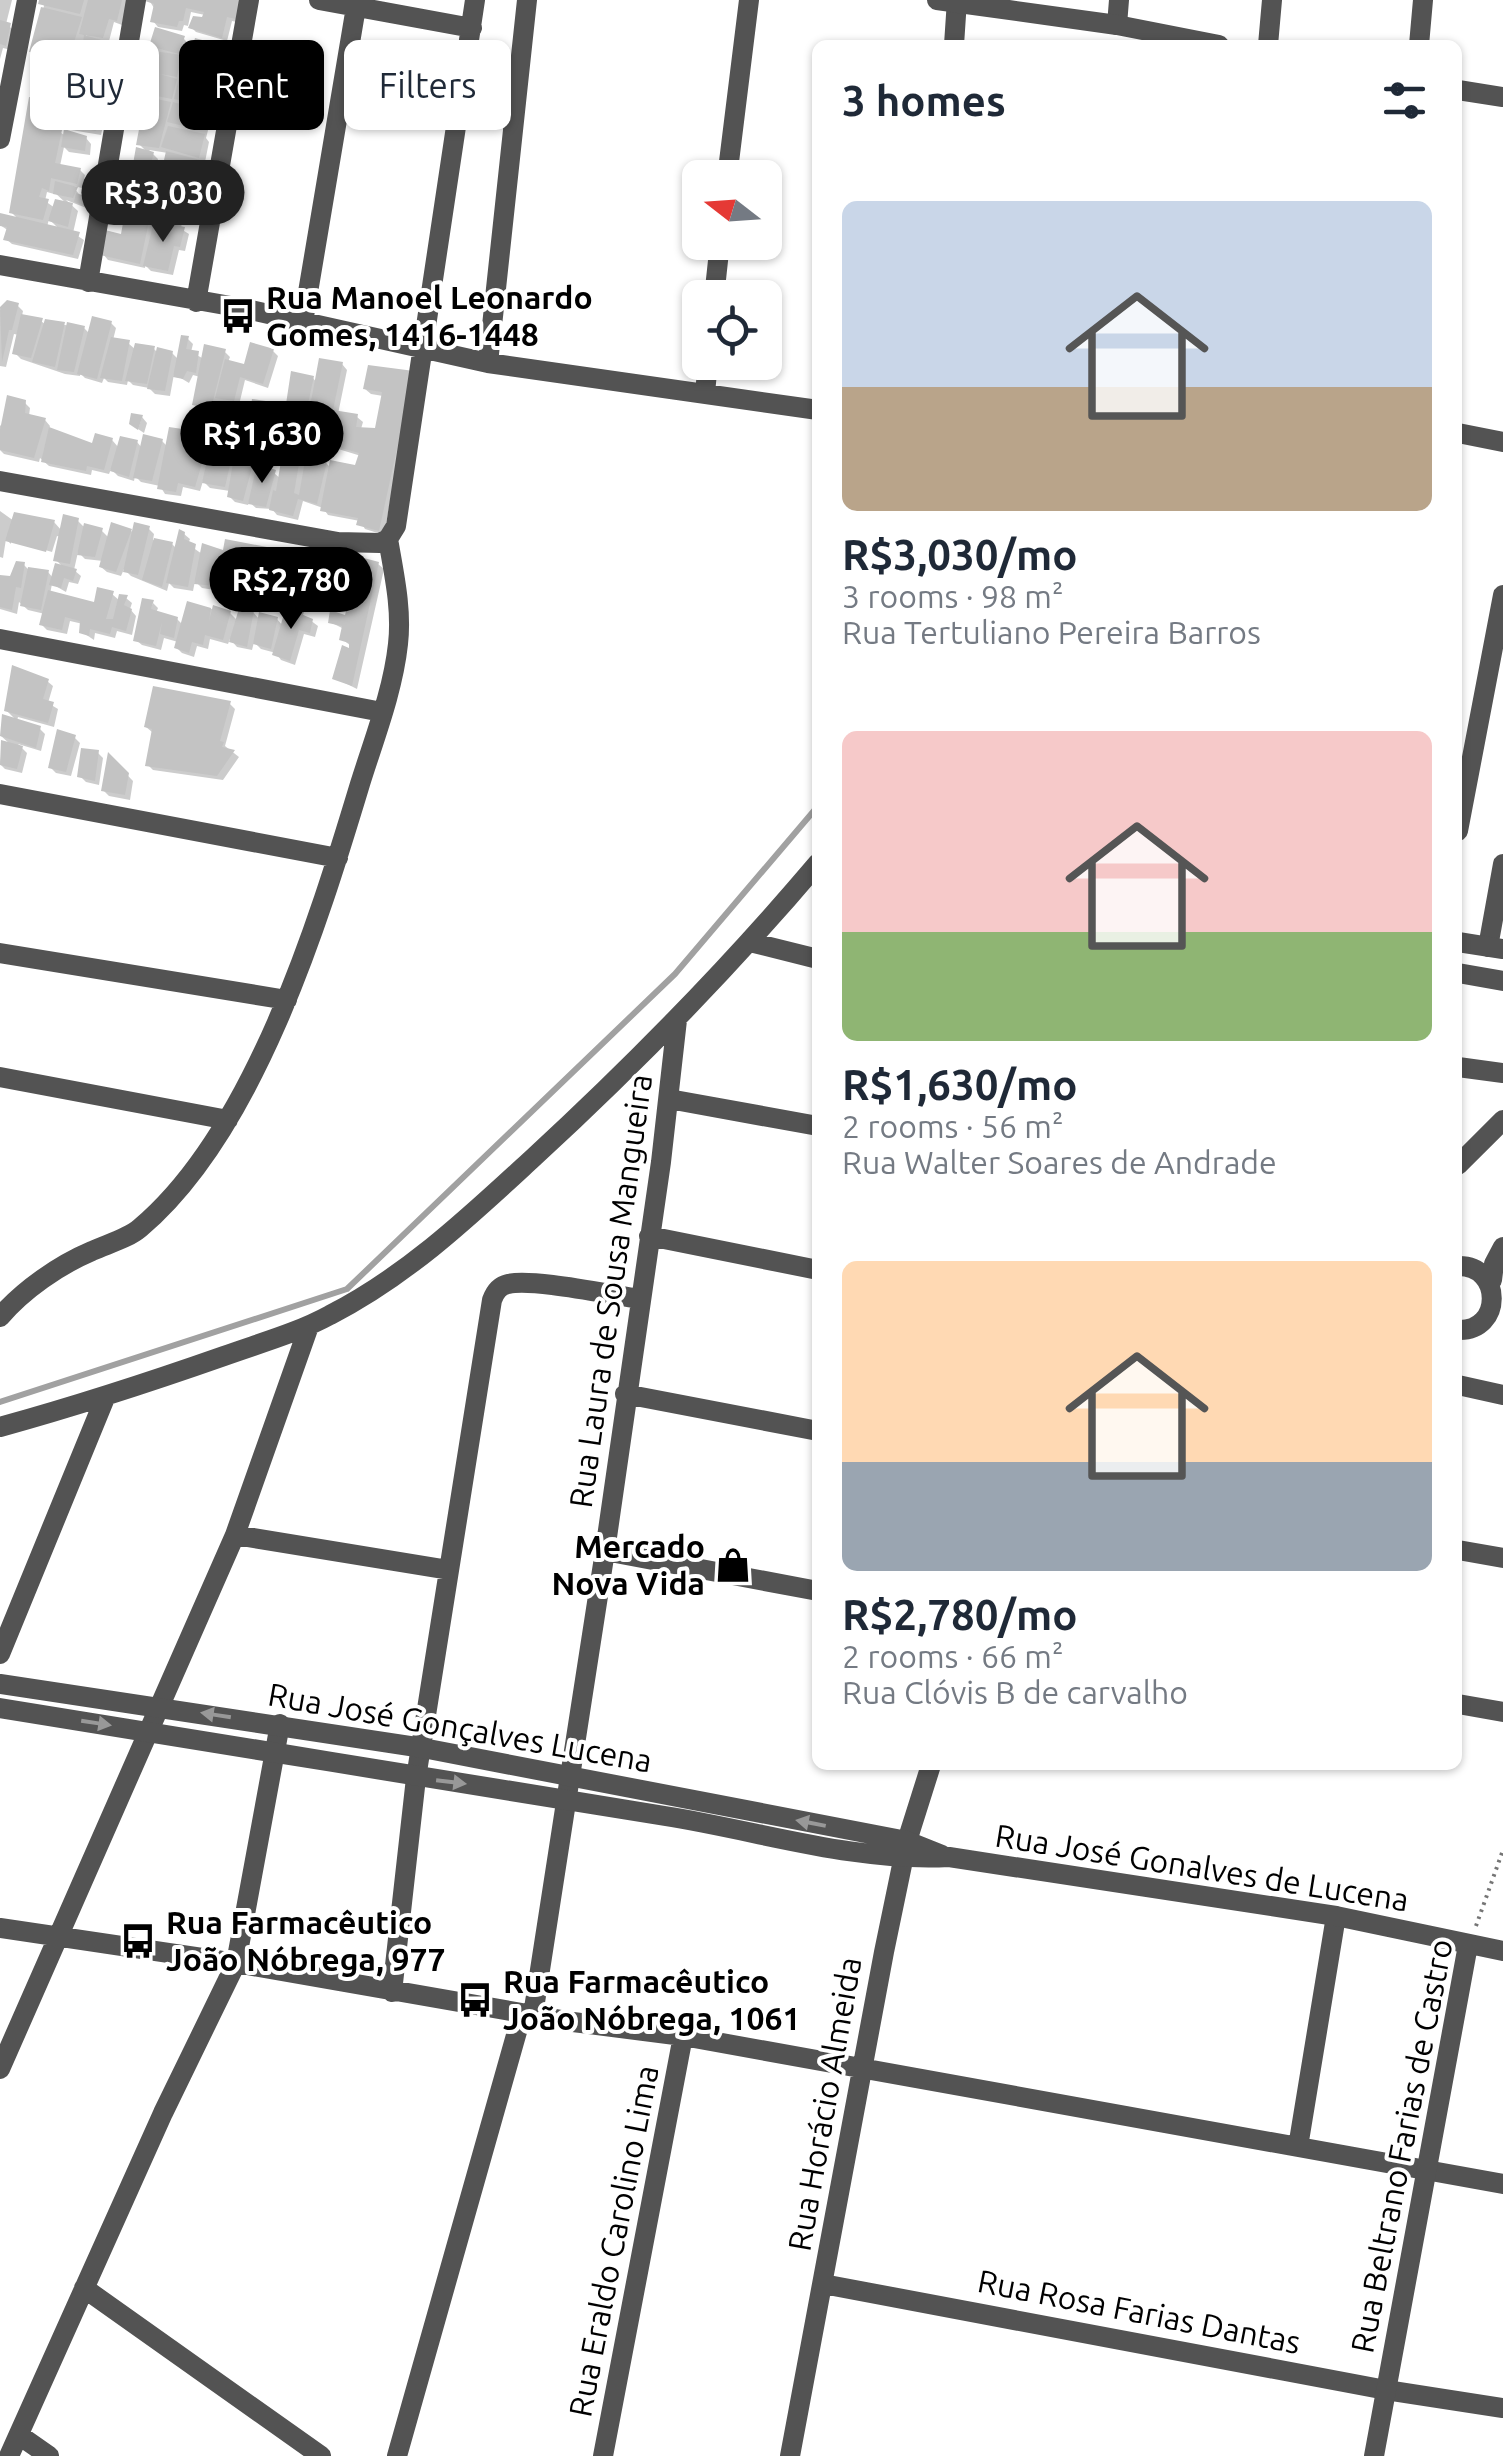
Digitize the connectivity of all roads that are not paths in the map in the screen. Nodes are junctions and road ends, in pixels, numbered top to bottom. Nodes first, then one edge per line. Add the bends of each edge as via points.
1 (27, 0) edge
2 (136, 0) edge
3 (250, 0) edge
4 (319, 0) edge
5 (475, 0) edge
6 (527, 0) edge
7 (749, 0) edge
8 (1120, 0) edge
9 (1272, 0) edge
10 (1423, 0) edge
11 (950, 1) edge
12 (356, 7) junction
13 (1117, 25) junction
14 (472, 28) junction
15 (954, 40) edge
16 (1194, 40) edge
17 (1268, 40) edge
18 (1419, 40) edge
19 (1462, 91) edge
20 (1503, 97) edge
21 (0, 138) edge
22 (729, 160) edge
23 (0, 265) edge
24 (88, 282) junction
25 (196, 302) junction
26 (302, 322) junction
27 (422, 350) junction
28 (488, 363) junction
29 (706, 380) edge
30 (705, 393) junction
31 (812, 409) edge
32 (1462, 435) edge
33 (1503, 442) edge
34 (0, 481) edge
35 (388, 539) junction
36 (1503, 595) edge
37 (0, 638) edge
38 (382, 712) junction
39 (0, 794) edge
40 (1462, 810) edge
41 (338, 858) junction
42 (1503, 864) edge
43 (812, 870) edge
44 (750, 942) junction
45 (1462, 943) edge
46 (1495, 948) edge
47 (0, 953) edge
48 (812, 958) edge
49 (1462, 974) edge
50 (1503, 981) edge
51 (287, 1000) junction
52 (677, 1020) junction
53 (1462, 1068) edge
54 (1503, 1073) edge
55 (0, 1077) edge
56 (669, 1099) junction
57 (228, 1120) junction
58 (1503, 1120) edge
59 (812, 1125) edge
60 (1462, 1161) edge
61 (649, 1236) junction
62 (1503, 1247) edge
63 (1462, 1267) edge
64 (812, 1269) edge
65 (1492, 1280) junction
66 (640, 1299) junction
67 (0, 1317) edge
68 (309, 1326) junction
69 (1462, 1331) edge
70 (1462, 1386) edge
71 (626, 1394) junction
72 (1503, 1395) edge
73 (105, 1398) junction
74 (0, 1427) edge
75 (812, 1430) edge
76 (235, 1535) junction
77 (1462, 1551) edge
78 (605, 1552) junction
79 (1503, 1558) edge
80 (449, 1570) junction
81 (812, 1590) edge
82 (0, 1654) edge
83 (0, 1684) edge
84 (1462, 1705) edge
85 (158, 1706) junction
86 (0, 1708) edge
87 (1503, 1712) edge
88 (280, 1724) junction
89 (148, 1732) junction
90 (423, 1748) junction
91 (276, 1754) junction
92 (930, 1770) edge
93 (416, 1778) junction
94 (571, 1778) junction
95 (566, 1801) junction
96 (905, 1850) junction
97 (1336, 1916) junction
98 (0, 1928) edge
99 (58, 1938) junction
100 (1468, 1945) junction
101 (1503, 1952) edge
102 (236, 1963) junction
103 (392, 1992) junction
104 (528, 2014) junction
105 (683, 2036) junction
106 (0, 2069) edge
107 (862, 2070) junction
108 (1298, 2147) junction
109 (1427, 2169) junction
110 (1503, 2184) edge
111 (823, 2284) junction
112 (84, 2288) junction
113 (1386, 2390) junction
114 (1503, 2408) edge
115 (20, 2435) junction
116 (9, 2456) edge
117 (49, 2456) edge
118 (322, 2456) edge
119 (397, 2456) edge
120 (603, 2456) edge
121 (790, 2456) edge
122 (1374, 2456) edge

1 - 21 street
2 - 24 street
3 - 25 street
4 - 12 street
5 - 14 street
6 - 28 street
7 - 22 street
8 - 13 street
9 - 17 street
10 - 18 street
11 - 13 street
11 - 15 street
12 - 14 street
12 - 26 street
13 - 16 street
14 - 27 street
19 - 20 street
23 - 24 street
24 - 25 street
25 - 26 street
26 - 27 street
27 - 28 street
27 - 35 street via 396,526
28 - 30 street
29 - 30 street
30 - 31 street
32 - 33 street
34 - 35 street via 338,542
35 - 38 street via 398,646
36 - 40 street
37 - 38 street
38 - 41 street
39 - 41 street
41 - 51 street
42 - 46 street
43 - 44 street
44 - 48 street
44 - 52 street
45 - 46 street
47 - 51 street
49 - 50 street
51 - 57 street
52 - 56 street, Rua Laura de Sousa Mangueira
52 - 68 street via 440,1243
53 - 54 street
55 - 57 street
56 - 59 street
56 - 61 street, Rua Laura de Sousa Mangueira
57 - 67 street via 138,1230 86,1253 15,1299
58 - 60 street
61 - 64 street
61 - 66 street, Rua Laura de Sousa Mangueira
62 - 65 street
63 - 65 street
65 - 69 street via 1492,1316
66 - 71 street, Rua Laura de Sousa Mangueira
66 - 80 street via 529,1284 496,1289
68 - 73 street
68 - 76 street
70 - 72 street
71 - 75 street
71 - 78 street, Rua Laura de Sousa Mangueira
73 - 74 street
73 - 82 street
76 - 80 street
76 - 85 street
77 - 79 street
78 - 81 street
78 - 94 street, Rua Laura de Sousa Mangueira
80 - 90 street
83 - 85 street, Rua José Gonçalves Lucena
84 - 87 street
88 -> 85 street, Rua José Gonçalves Lucena
85 - 89 street
86 -> 89 street, Rua José Gonçalves Lucena
88 - 90 street, Rua José Gonçalves Lucena
88 - 91 street
89 - 91 street, Rua José Gonçalves Lucena
89 - 99 street
90 - 93 street
90 - 94 street, Rua José Gonçalves Lucena
91 - 93 street, Rua José Gonçalves Lucena
91 - 102 street
92 - 96 street, Rua Horácio Almeida
93 -> 95 street, Rua José Gonçalves Lucena
93 - 103 street
94 - 95 street, Rua Laura de Sousa Mangueira
96 -> 94 street, Rua José Gonçalves Lucena
95 - 96 street, Rua José Gonçalves Lucena
95 - 104 street, Rua Laura de Sousa Mangueira
96 - 97 street, Rua José Gonalves de Lucena
96 - 107 street, Rua Horácio Almeida
97 - 100 street, Rua José Gonalves de Lucena
97 - 108 street
98 - 99 street
99 - 102 street
99 - 106 street
100 - 101 street, Rua José Gonalves de Lucena
100 - 109 street, Rua Beltrano Farias de Castro
102 - 103 street
102 - 112 street
103 - 104 street
104 - 105 street
104 - 119 street, Rua Laura de Sousa Mangueira
105 - 107 street
105 - 120 street, Rua Eraldo Carolino Lima
107 - 108 street
107 - 111 street, Rua Horácio Almeida
108 - 109 street
109 - 110 street
109 - 113 street, Rua Beltrano Farias de Castro
111 - 113 street, Rua Rosa Farias Dantas
111 - 121 street, Rua Horácio Almeida
112 - 115 street
112 - 118 street
113 - 114 street, Rua Rosa Farias Dantas
113 - 122 street, Rua Beltrano Farias de Castro
115 - 116 street
115 - 117 street

